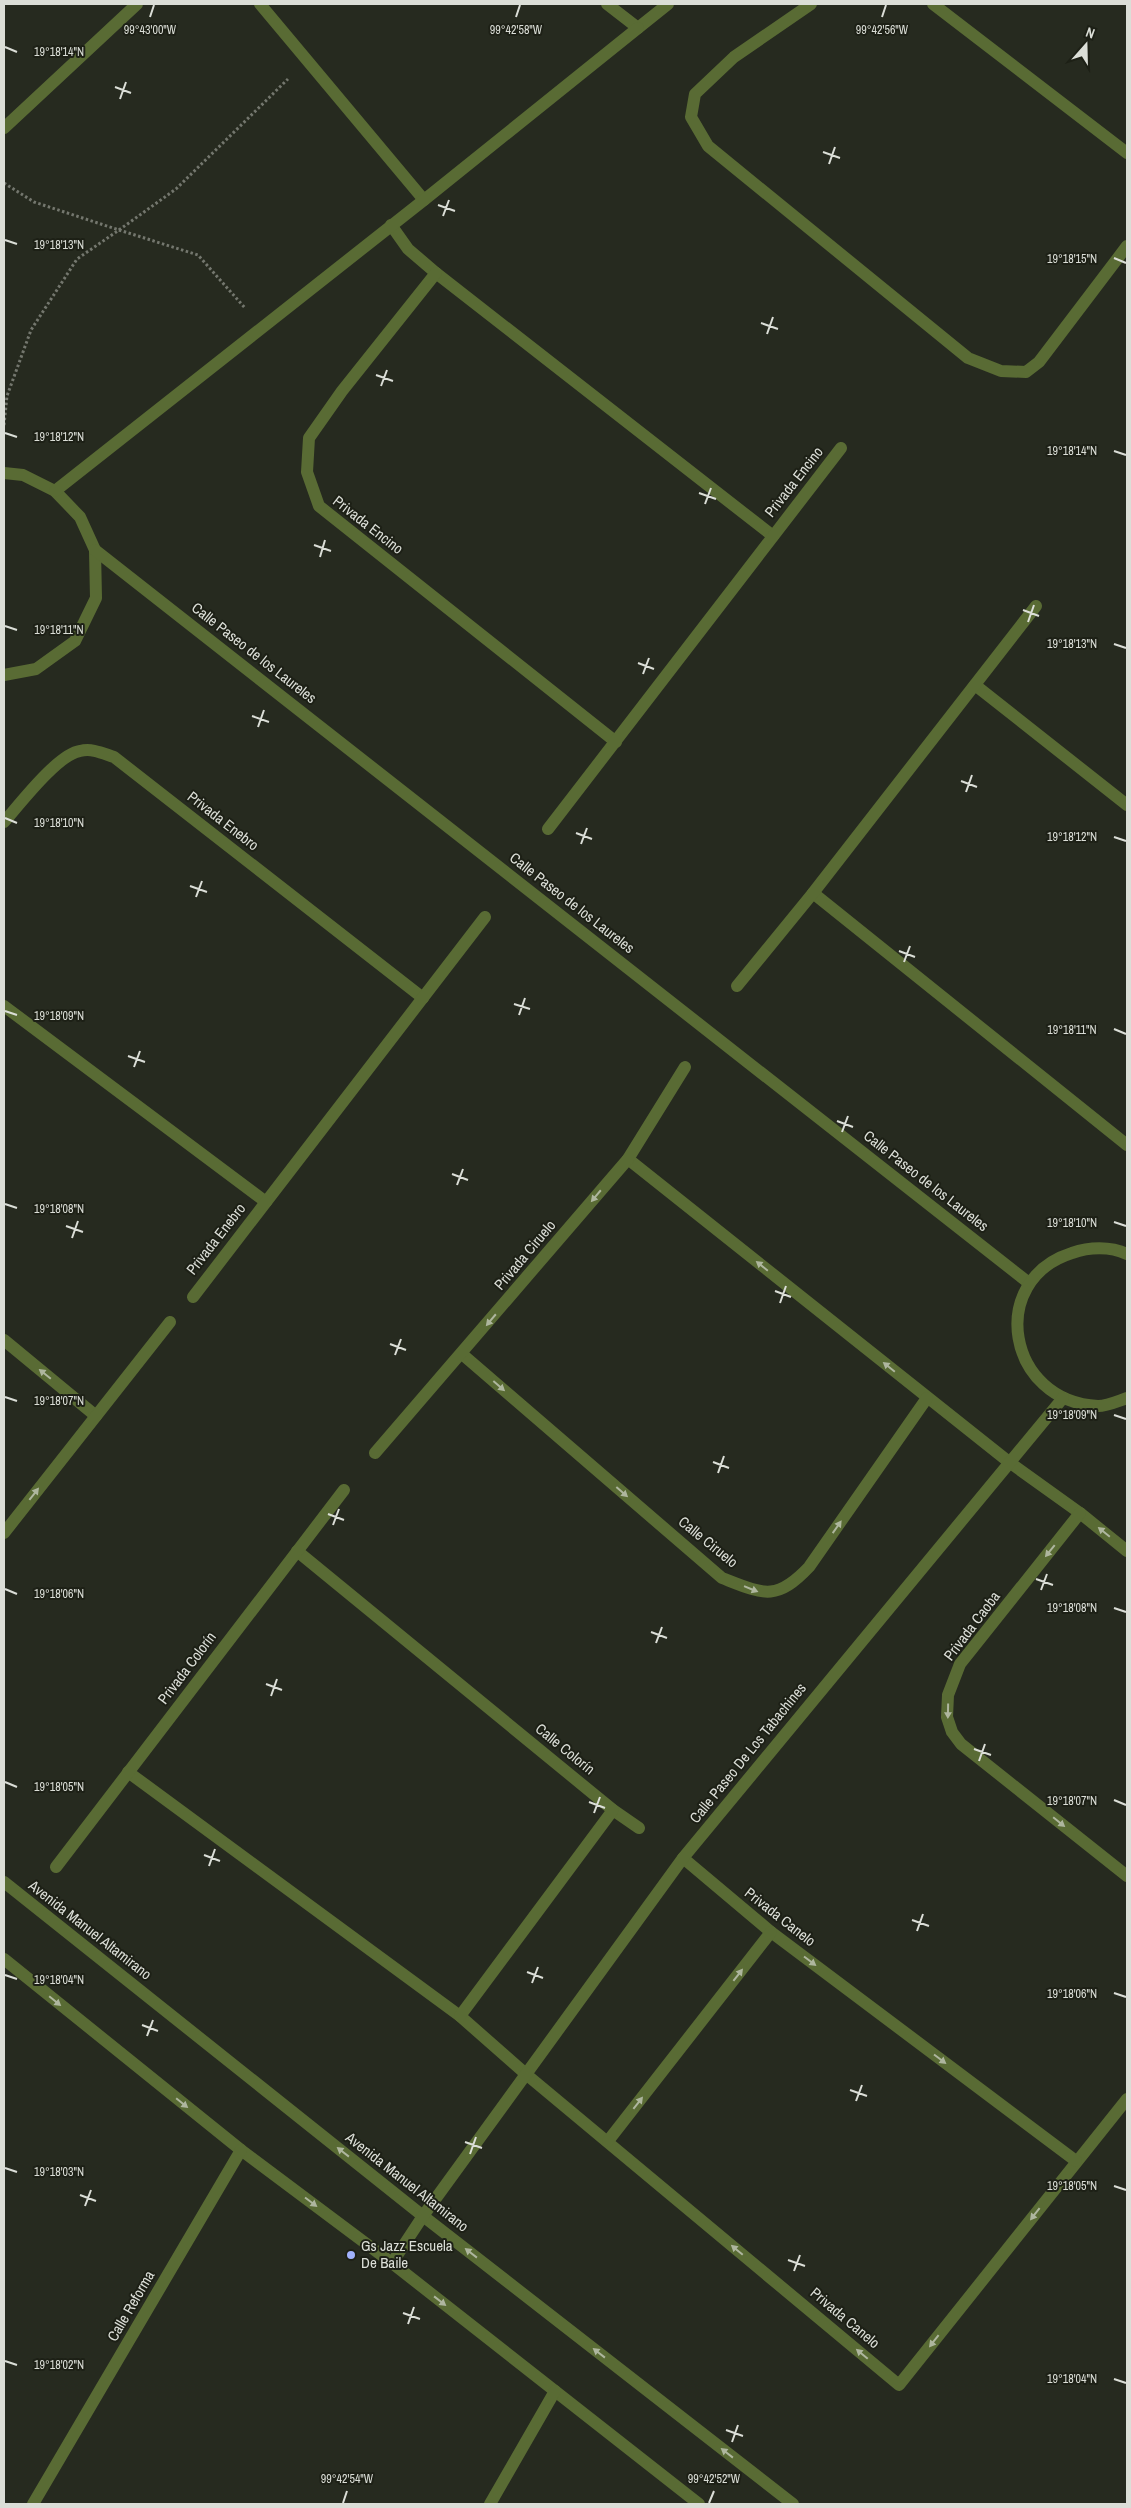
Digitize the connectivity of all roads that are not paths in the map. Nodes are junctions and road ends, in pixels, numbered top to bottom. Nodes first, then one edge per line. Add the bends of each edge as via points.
1 (137, 4) edge
2 (260, 4) edge
3 (607, 4) edge
4 (668, 4) edge
5 (811, 4) edge
6 (933, 4) edge
7 (638, 28) junction
8 (4, 128) edge
9 (1127, 153) edge
10 (424, 200) junction
11 (391, 224) junction
12 (1127, 246) edge
13 (436, 273) junction
14 (841, 448) dead end
15 (4, 473) edge
16 (55, 491) junction
17 (773, 536) junction
18 (95, 550) junction
19 (1036, 606) dead end
20 (4, 675) edge
21 (975, 685) junction
22 (616, 742) junction
23 (1127, 805) edge
24 (4, 822) edge
25 (548, 829) dead end
26 (813, 893) junction
27 (485, 917) dead end
28 (737, 986) dead end
29 (423, 998) junction
30 (4, 1006) edge
31 (685, 1067) dead end
32 (1127, 1145) edge
33 (628, 1159) junction
34 (266, 1202) junction
35 (1127, 1254) edge
36 (1029, 1283) junction
37 (192, 1297) dead end
38 (170, 1322) dead end
39 (4, 1340) edge
40 (462, 1354) junction
41 (927, 1398) junction
42 (1063, 1398) junction
43 (1127, 1398) edge
44 (96, 1416) junction
45 (375, 1453) dead end
46 (1009, 1462) junction
47 (344, 1490) dead end
48 (1080, 1513) junction
49 (4, 1533) edge
50 (297, 1551) junction
51 (1127, 1551) edge
52 (128, 1772) junction
53 (613, 1810) junction
54 (639, 1828) dead end
55 (683, 1858) junction
56 (56, 1866) dead end
57 (1127, 1876) edge
58 (4, 1882) edge
59 (771, 1932) junction
60 (4, 1960) edge
61 (460, 2016) junction
62 (527, 2075) junction
63 (1127, 2099) edge
64 (608, 2141) junction
65 (241, 2150) junction
66 (1076, 2162) junction
67 (424, 2216) junction
68 (392, 2263) junction
69 (555, 2391) junction
70 (33, 2504) edge
71 (490, 2504) edge
72 (699, 2504) edge
73 (793, 2504) edge

1 - 8 street
2 - 10 street
3 - 7 street
4 - 7 street
5 - 12 street via 734,56 695,94 691,117 708,146 968,358 1001,371 1026,372 1040,362
6 - 9 street
7 - 10 street
10 - 11 street
11 - 13 street, Privada Encino via 408,249
11 - 16 street
13 - 17 street, Privada Encino
13 - 22 street, Privada Encino via 342,391 309,438 307,472 319,506
14 - 17 street, Privada Encino
15 - 16 street via 22,475
16 - 18 street via 80,517
17 - 22 street, Privada Encino
18 - 20 street via 96,598 75,641 36,669
18 - 36 street, Calle Paseo de los Laureles
19 - 21 street
21 - 23 street
21 - 26 street
22 - 25 street, Privada Encino
24 - 29 street, Privada Enebro via 61,759 78,750 97,750 114,757
26 - 28 street
26 - 32 street
27 - 29 street, Privada Enebro
29 - 34 street, Privada Enebro
30 - 34 street, Privada Enebro
31 - 33 street, Privada Ciruelo
33 -> 40 street, Privada Ciruelo
41 -> 33 street
34 - 37 street, Privada Enebro
35 - 36 street via 1090,1247 1055,1258
36 - 42 street via 1018,1313 1019,1346 1034,1376
38 - 44 street
44 -> 39 street
40 -> 41 street, Calle Ciruelo via 722,1578 761,1593 783,1589 809,1567
40 - 45 street, Privada Ciruelo
41 - 46 street
42 - 43 street via 1099,1406
42 - 46 street, Calle Paseo De Los Tabachines
49 -> 44 street
46 - 48 street
46 - 55 street, Calle Paseo De Los Tabachines
47 - 50 street, Privada Colorín
51 -> 48 street
48 -> 57 street, Privada Caoba via 960,1664 948,1695 947,1717 961,1744
50 - 52 street, Privada Colorín
50 - 53 street, Calle Colorín
52 - 56 street, Privada Colorín
52 - 61 street
53 - 54 street
53 - 61 street
55 - 59 street, Privada Canelo
55 - 62 street, Calle Paseo De Los Tabachines
67 -> 58 street, Avenida Manuel Altamirano
64 -> 59 street
59 -> 66 street, Privada Canelo
60 -> 65 street
61 - 62 street
62 - 64 street, Privada Canelo
62 - 67 street, Calle Paseo De Los Tabachines
63 - 66 street, Privada Canelo
66 -> 64 street, Privada Canelo via 899,2385
65 -> 68 street
65 - 70 street, Calle Reforma
67 - 68 street, Calle Paseo De Los Tabachines
73 -> 67 street, Avenida Manuel Altamirano
68 -> 69 street
69 - 71 street
69 - 72 street

